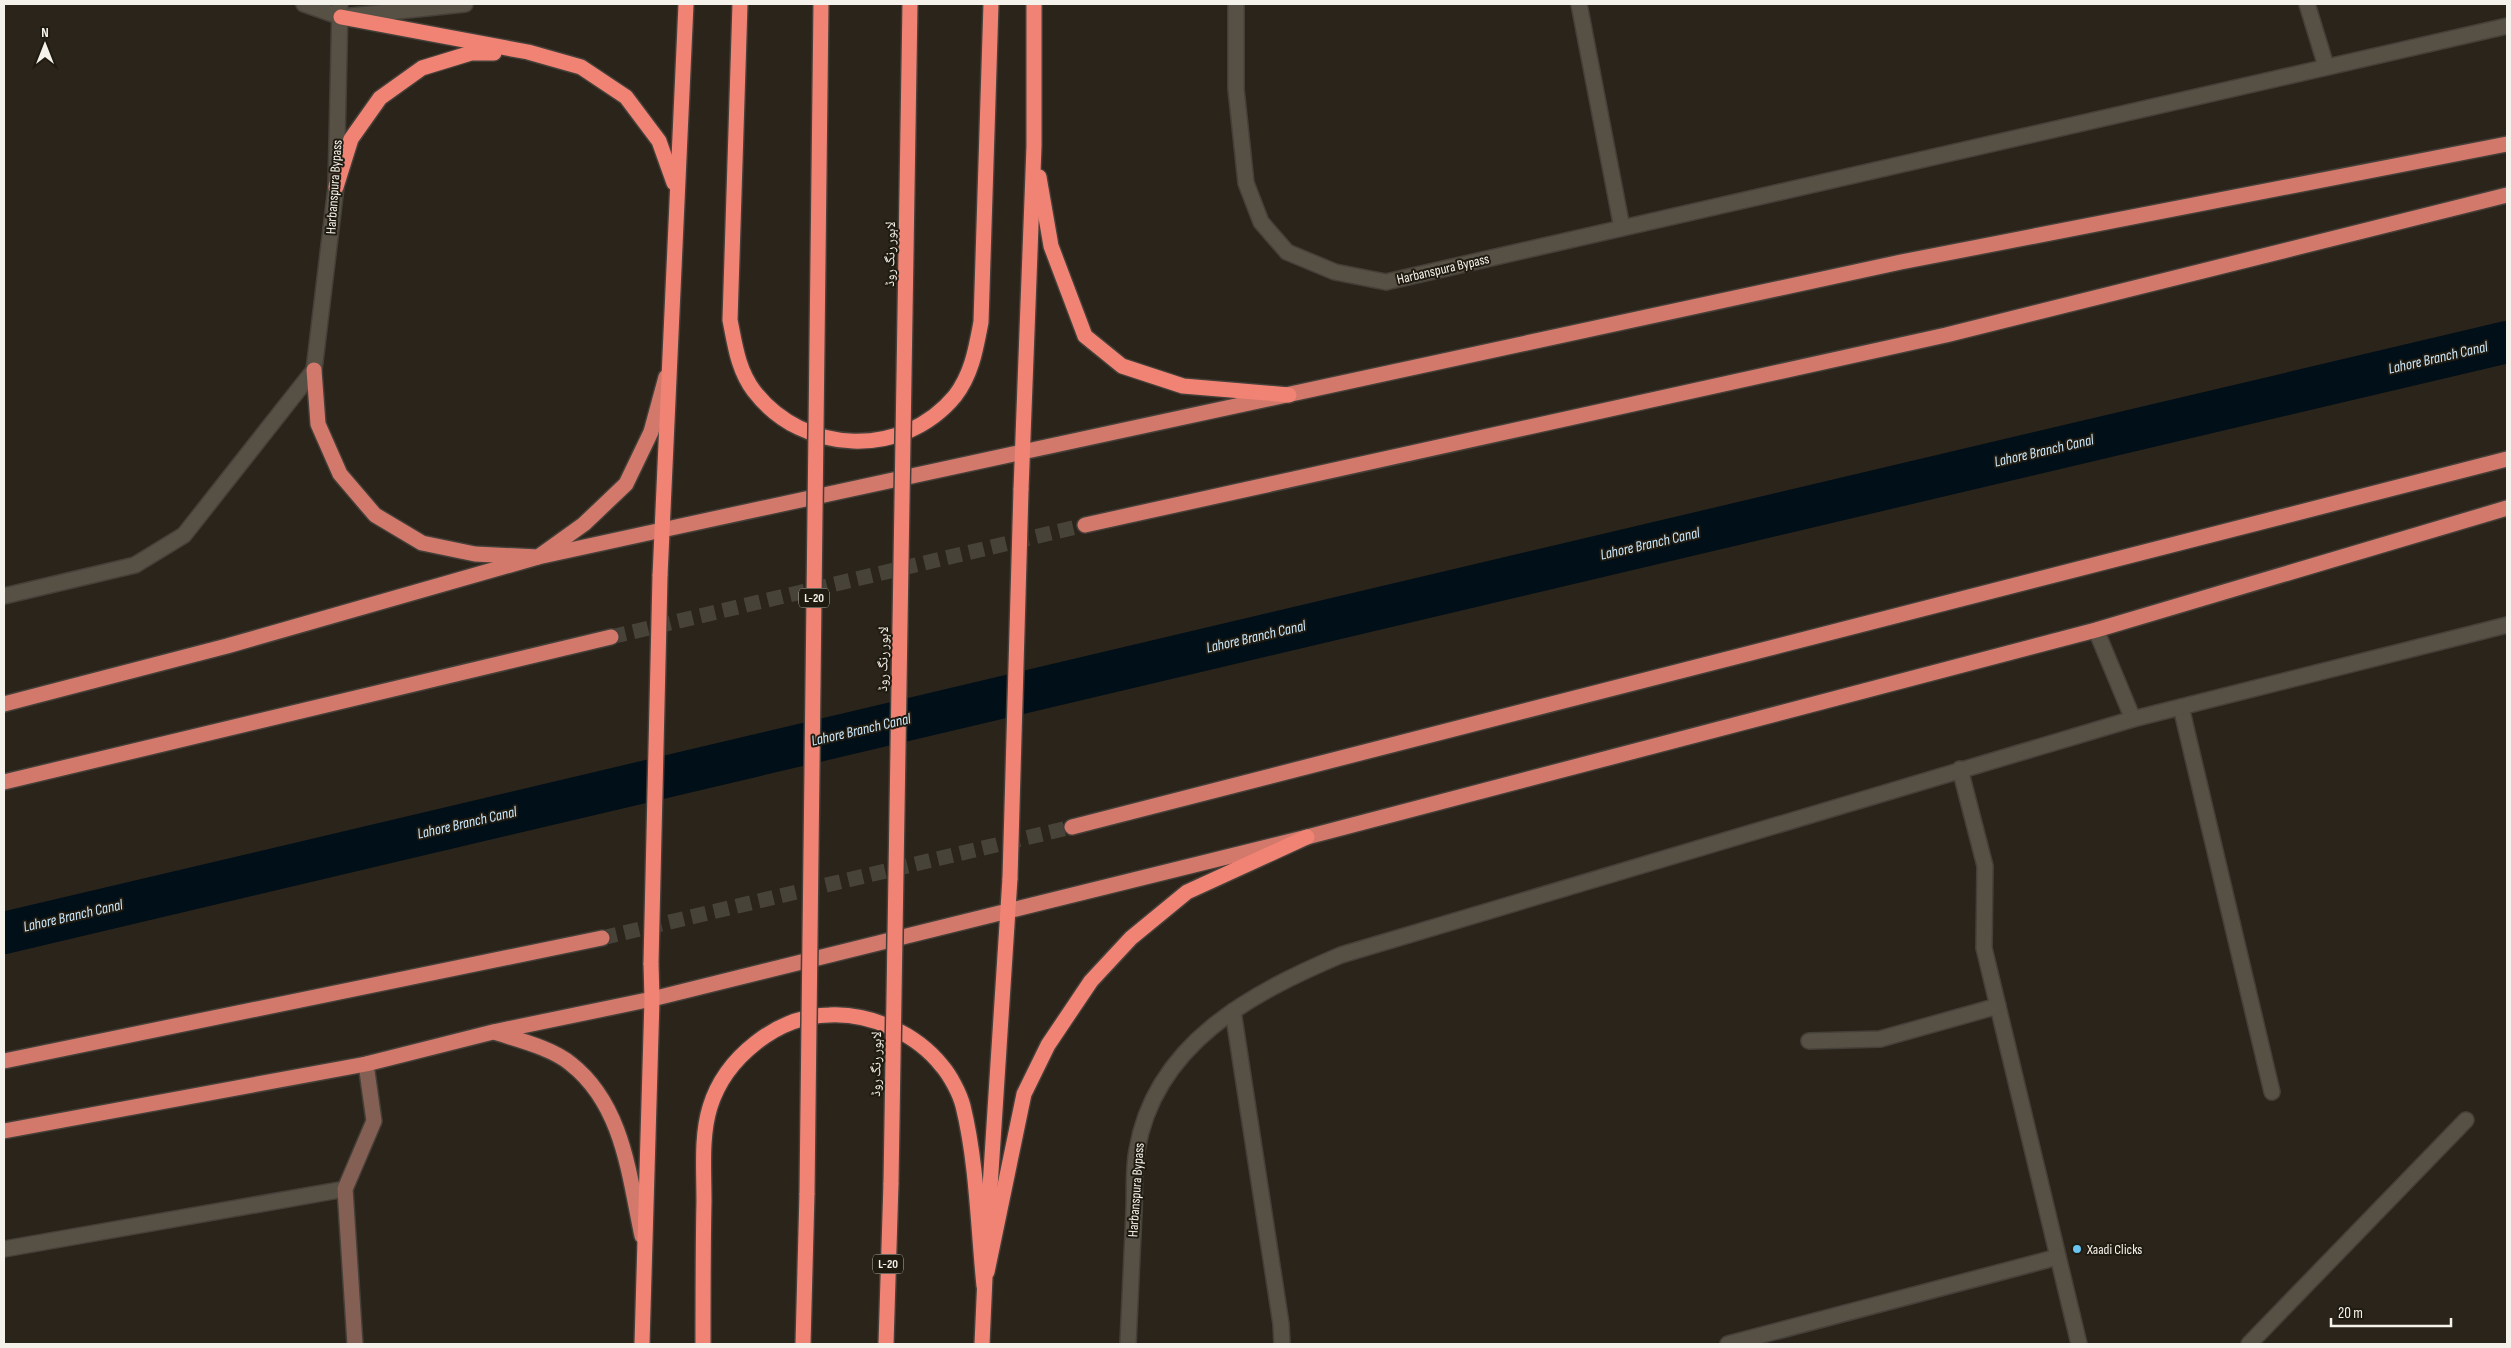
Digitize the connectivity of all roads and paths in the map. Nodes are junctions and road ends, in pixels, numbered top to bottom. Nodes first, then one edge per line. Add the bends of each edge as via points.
1 (304, 4) edge
2 (465, 4) edge
3 (686, 4) edge
4 (740, 4) edge
5 (821, 4) edge
6 (910, 4) edge
7 (991, 4) edge
8 (1034, 4) edge
9 (1236, 4) edge
10 (1579, 4) edge
11 (2307, 4) edge
12 (341, 10) edge
13 (2507, 26) edge
14 (528, 52) junction
15 (2326, 66) junction
16 (2507, 144) edge
17 (1034, 146) junction
18 (336, 187) junction
19 (677, 192) junction
20 (2507, 195) edge
21 (1622, 228) junction
22 (668, 369) junction
23 (314, 370) junction
24 (1289, 395) junction
25 (1022, 452) junction
26 (2507, 459) edge
27 (2507, 508) edge
28 (1085, 525) tunnel mouth
29 (662, 530) junction
30 (538, 558) junction
31 (4, 596) edge
32 (2507, 625) edge
33 (2096, 630) junction
34 (611, 636) tunnel mouth
35 (4, 704) edge
36 (2181, 707) junction
37 (2133, 719) junction
38 (1960, 769) junction
39 (4, 782) edge
40 (1072, 827) tunnel mouth
41 (1307, 837) junction
42 (1007, 910) junction
43 (602, 938) tunnel mouth
44 (652, 999) junction
45 (1998, 1006) junction
46 (1233, 1011) junction
47 (493, 1032) junction
48 (1808, 1041) dead end
49 (4, 1060) edge
50 (366, 1064) junction
51 (2272, 1092) dead end
52 (2466, 1120) dead end
53 (4, 1131) edge
54 (345, 1190) junction
55 (644, 1242) junction
56 (4, 1249) edge
57 (2058, 1257) junction
58 (984, 1286) junction
59 (355, 1344) edge
60 (642, 1344) edge
61 (703, 1344) edge
62 (803, 1344) edge
63 (886, 1344) edge
64 (982, 1344) edge
65 (1128, 1344) edge
66 (1282, 1344) edge
67 (1728, 1344) edge
68 (2078, 1344) edge
69 (2249, 1344) edge

1 - 12 street
2 - 12 street
3 - 19 highway
4 - 7 highway via 730,320 737,357 754,391 780,418 813,436 850,443 890,438 926,422 955,395 974,361 981,322
5 - 62 highway, L-20, bridge
6 - 63 highway, لاہور رنگ روڈ / L-20, bridge
8 - 17 highway
9 - 21 street, Harbanspura Bypass via 1236,89 1246,183 1261,222 1287,252 1335,272 1386,282
10 - 21 street
11 - 15 street
12 - 14 highway
12 - 18 street, Harbanspura Bypass
13 - 15 street, Harbanspura Bypass
14 - 18 highway via 471,53 422,68 380,98 351,139
14 - 19 highway via 581,67 626,97 659,141
15 - 21 street, Harbanspura Bypass
16 - 24 highway via 1901,262
17 - 24 highway via 1051,246 1085,336 1122,366 1183,386
17 - 25 highway
18 - 23 street, Harbanspura Bypass
19 - 22 highway
20 - 28 highway via 1936,337
22 - 29 highway
22 - 30 highway via 651,432 626,484 584,524
23 - 30 highway via 318,424 340,474 375,515 422,543 476,554
23 - 31 street via 184,535 135,565
24 - 25 highway
25 - 29 highway
25 - 42 highway, bridge
26 - 40 highway
27 - 33 highway
29 - 30 highway
29 - 44 highway, bridge
30 - 35 highway via 227,646
32 - 36 street, Harbanspura Bypass
33 - 37 street
33 - 41 highway
34 - 39 highway
36 - 37 street, Harbanspura Bypass
36 - 51 street
37 - 38 street, Harbanspura Bypass
38 - 45 street via 1986,866 1984,948
38 - 46 street, Harbanspura Bypass via 1341,955 1286,980
41 - 42 highway
41 - 58 highway via 1187,892 1131,938 1091,981 1048,1045 1024,1094
42 - 44 highway
42 - 58 highway
43 - 49 highway
44 - 47 highway
44 - 55 highway
45 - 48 street via 1880,1039
45 - 57 street
46 - 65 street, Harbanspura Bypass via 1212,1026 1174,1064 1157,1088 1145,1118 1137,1151
46 - 66 street
47 - 50 highway
47 - 55 highway via 532,1045 570,1063 601,1094 619,1132
50 - 53 highway
50 - 54 main road via 374,1121
52 - 69 street
54 - 56 street
54 - 59 main road
55 - 60 highway
57 - 67 street
57 - 68 street
58 - 61 highway via 970,1146 962,1104 942,1066 910,1037 871,1019 828,1015 790,1023 755,1043 728,1071 710,1106 704,1145
58 - 64 highway

